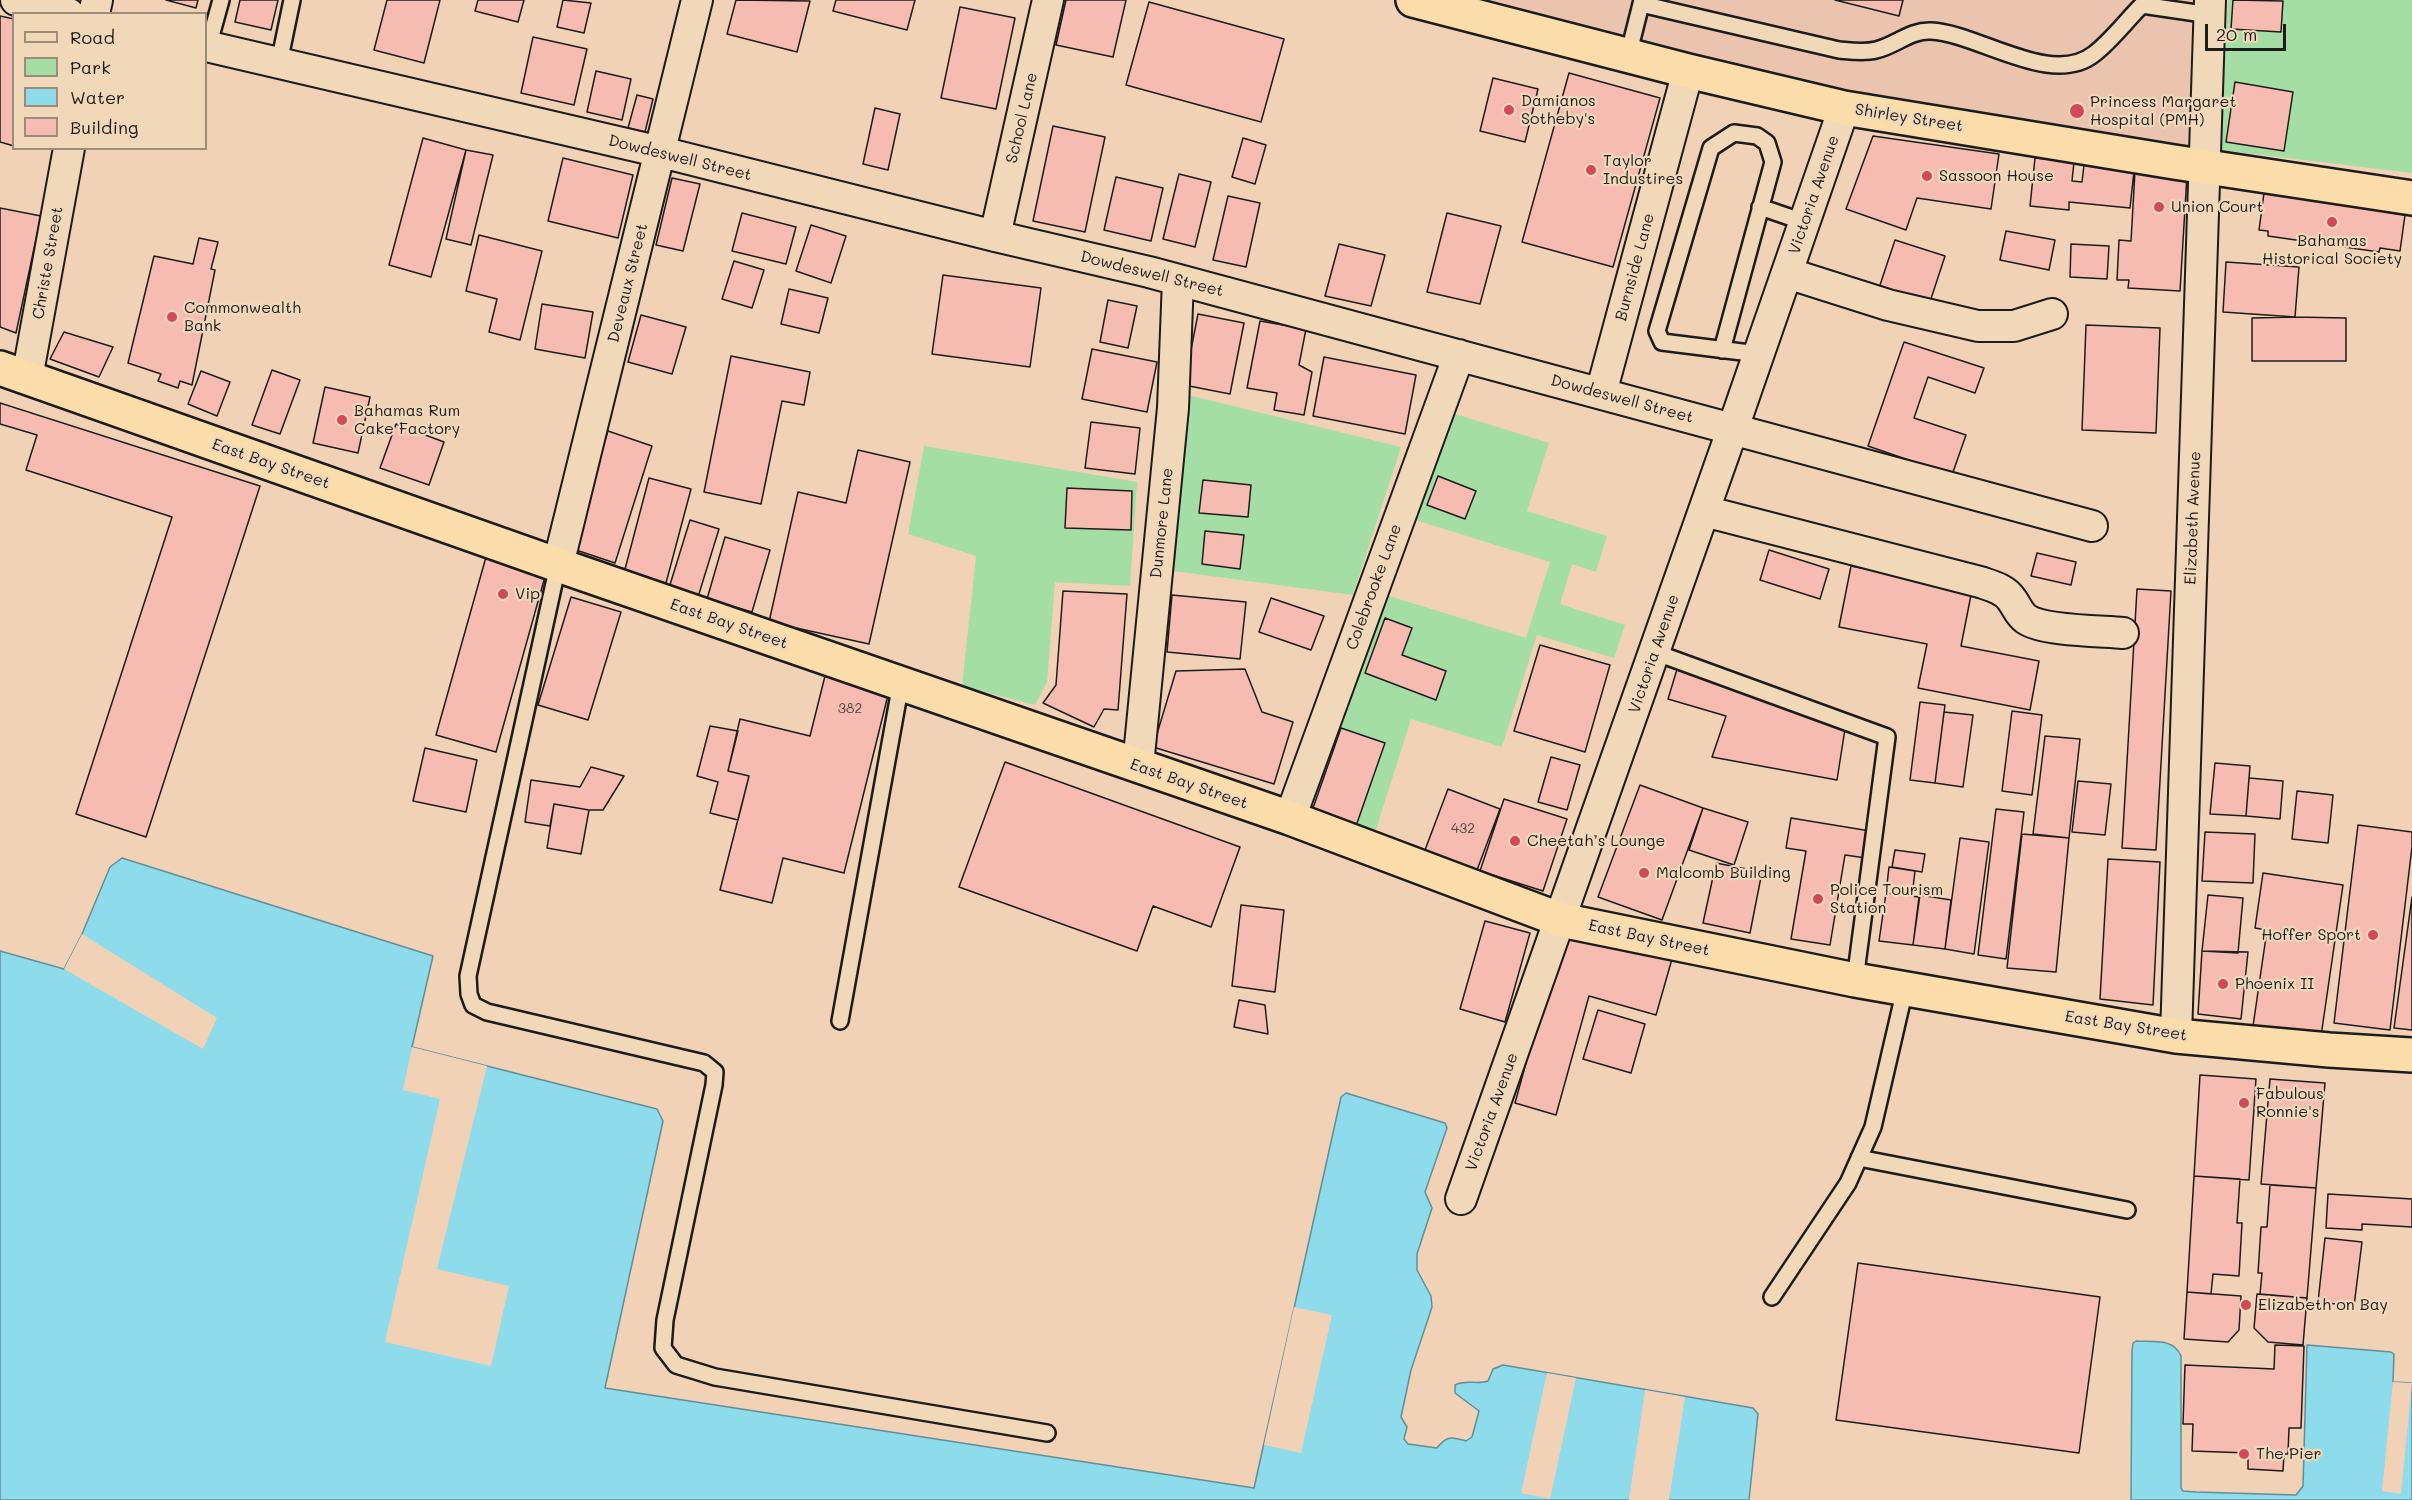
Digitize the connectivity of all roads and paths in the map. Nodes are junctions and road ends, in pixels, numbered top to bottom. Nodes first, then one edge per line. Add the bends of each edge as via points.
1 (16, 0) edge
2 (221, 0) edge
3 (292, 0) edge
4 (696, 0) edge
5 (1048, 0) edge
6 (1413, 0) edge
7 (1641, 2) edge
8 (2210, 8) edge
9 (61, 12) edge
10 (207, 46) edge
11 (1628, 56) junction
12 (279, 63) junction
13 (1688, 71) junction
14 (1844, 108) junction
15 (69, 150) edge
16 (661, 152) junction
17 (2205, 167) junction
18 (2412, 198) edge
19 (1760, 207) junction
20 (1804, 222) junction
21 (995, 236) junction
22 (1787, 273) junction
23 (1178, 280) junction
24 (2052, 314) dead end
25 (1722, 350) junction
26 (1758, 354) junction
27 (1459, 355) junction
28 (14, 373) edge
29 (1601, 393) junction
30 (1733, 428) junction
31 (1704, 511) junction
32 (2092, 526) dead end
33 (558, 565) junction
34 (2123, 633) dead end
35 (1654, 652) junction
36 (901, 683) junction
37 (1138, 766) junction
38 (1290, 818) junction
39 (1561, 920) junction
40 (1855, 980) junction
41 (1905, 989) junction
42 (840, 1021) dead end
43 (2176, 1036) junction
44 (2412, 1055) edge
45 (1859, 1158) junction
46 (1461, 1200) dead end
47 (2127, 1210) dead end
48 (1772, 1297) dead end
49 (1047, 1433) dead end

1 - 9 street
2 - 10 lane
3 - 12 lane
4 - 16 street, Deveaux Street
5 - 21 street, School Lane
6 - 11 highway, Shirley Street
7 - 8 lane via 1839,50 1876,50 1918,32 1940,32 2045,64 2071,65 2093,55 2142,5
7 - 11 lane
8 - 17 street, Elizabeth Avenue
10 - 12 street, Dowdeswell Street
11 - 13 highway, Shirley Street
12 - 16 street, Dowdeswell Street
13 - 14 highway, Shirley Street
13 - 29 street, Burnside Lane
14 - 17 highway, Shirley Street
14 - 20 street, Victoria Avenue
15 - 28 street, Christe Street
16 - 21 street, Dowdeswell Street
16 - 33 street, Deveaux Street
17 - 18 highway, Shirley Street
17 - 43 street, Elizabeth Avenue
19 - 20 lane
19 - 25 lane
19 - 25 lane via 1773,162 1767,143 1757,136 1734,133 1711,148 1658,331 1662,342
20 - 22 street, Victoria Avenue
21 - 23 street, Dowdeswell Street
22 - 24 street via 1887,305 1978,326 2014,326
22 - 26 street, Victoria Avenue
23 - 27 street, Dowdeswell Street
23 - 37 street, Dunmore Lane via 1173,408
25 - 26 lane
26 - 30 street, Victoria Avenue
27 - 29 street, Dowdeswell Street
27 - 38 street, Colebrooke Lane
28 - 33 highway, East Bay Street
29 - 30 street, Dowdeswell Street
30 - 31 street, Victoria Avenue
30 - 32 street, Dowdeswell Street
31 - 34 street via 1980,582 2000,589 2026,620 2041,625
31 - 35 street, Victoria Avenue
33 - 36 highway, East Bay Street
33 - 49 lane via 468,976 469,994 473,1005 487,1012 704,1063 715,1072 665,1320 663,1348 676,1365 715,1377
35 - 39 street, Victoria Avenue
35 - 40 lane via 1887,737
36 - 37 highway, East Bay Street
36 - 42 lane
37 - 38 highway, East Bay Street
38 - 39 highway, East Bay Street
39 - 40 highway, East Bay Street
39 - 46 street, Victoria Avenue
40 - 41 highway, East Bay Street
41 - 43 highway, East Bay Street
41 - 45 lane via 1873,1126
43 - 44 highway, East Bay Street
45 - 47 lane
45 - 48 lane via 1848,1183

